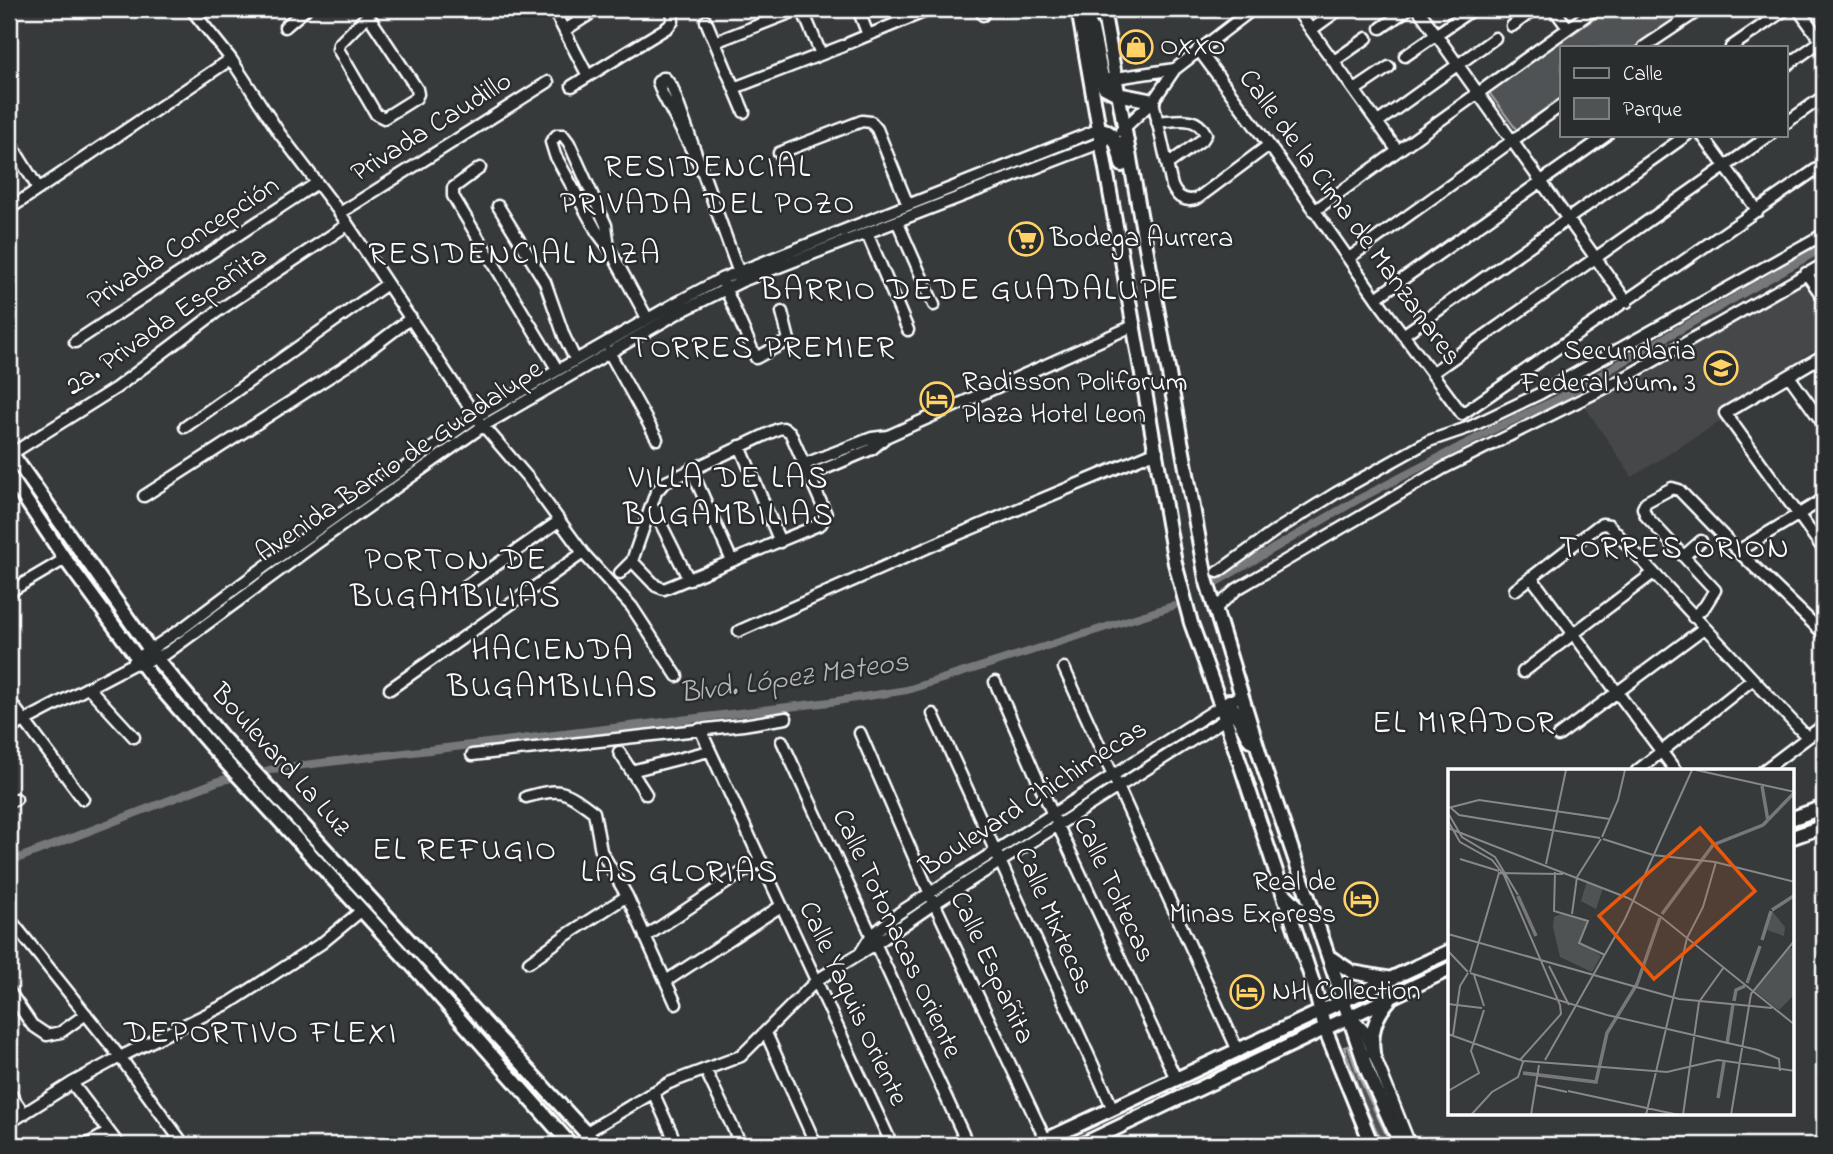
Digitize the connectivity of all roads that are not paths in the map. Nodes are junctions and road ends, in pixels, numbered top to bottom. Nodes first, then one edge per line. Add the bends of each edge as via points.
1 (191, 9) edge
2 (306, 9) edge
3 (554, 9) edge
4 (598, 9) edge
5 (672, 9) edge
6 (801, 9) edge
7 (858, 9) edge
8 (931, 9) edge
9 (1079, 9) edge
10 (1103, 9) edge
11 (1253, 9) edge
12 (1296, 9) edge
13 (1340, 9) edge
14 (1408, 9) edge
15 (1418, 9) edge
16 (1472, 9) edge
17 (1535, 9) edge
18 (1554, 9) edge
19 (1595, 9) edge
20 (1701, 9) edge
21 (1786, 9) edge
22 (1798, 9) edge
23 (369, 12) edge
24 (706, 21) dead end
25 (1512, 26) dead end
26 (285, 27) dead end
27 (1381, 28) dead end
28 (1568, 28) junction
29 (565, 30) junction
30 (1311, 30) junction
31 (868, 35) junction
32 (1437, 35) junction
33 (1367, 38) dead end
34 (1496, 38) dead end
35 (1823, 41) edge
36 (715, 42) junction
37 (1646, 46) edge
38 (1732, 46) edge
39 (1198, 49) junction
40 (821, 54) junction
41 (1405, 56) dead end
42 (230, 59) junction
43 (1334, 61) junction
44 (1458, 65) junction
45 (1787, 65) edge
46 (1389, 67) dead end
47 (1175, 69) junction
48 (588, 76) junction
49 (1102, 80) junction
50 (548, 82) dead end
51 (572, 86) dead end
52 (734, 88) junction
53 (1355, 90) junction
54 (1478, 93) junction
55 (1117, 94) junction
56 (1824, 96) edge
57 (1153, 101) junction
58 (1560, 107) edge
59 (744, 112) dead end
60 (1157, 122) junction
61 (1378, 122) junction
62 (1787, 122) edge
63 (1100, 129) junction
64 (1113, 136) junction
65 (1606, 136) edge
66 (1686, 136) edge
67 (1703, 136) edge
68 (1769, 136) edge
69 (9, 141) edge
70 (1512, 141) junction
71 (1269, 145) junction
72 (1397, 150) junction
73 (779, 153) dead end
74 (699, 164) junction
75 (1168, 164) junction
76 (1824, 164) edge
77 (1725, 166) junction
78 (480, 168) dead end
79 (1540, 182) junction
80 (317, 183) junction
81 (38, 188) junction
82 (908, 205) junction
83 (498, 206) dead end
84 (9, 209) edge
85 (1314, 211) junction
86 (1758, 211) junction
87 (340, 213) junction
88 (1568, 220) junction
89 (897, 221) junction
90 (347, 225) junction
91 (867, 233) junction
92 (1824, 234) edge
93 (609, 248) junction
94 (1349, 258) junction
95 (1596, 258) junction
96 (1824, 264) edge
97 (1806, 274) junction
98 (740, 276) junction
99 (723, 283) junction
100 (387, 284) junction
101 (1376, 298) junction
102 (1824, 299) edge
103 (1627, 302) junction
104 (934, 304) dead end
105 (676, 308) junction
106 (782, 312) dead end
107 (411, 318) junction
108 (647, 318) junction
109 (1135, 325) junction
110 (908, 330) dead end
111 (1403, 335) junction
112 (75, 342) dead end
113 (609, 352) junction
114 (1824, 355) edge
115 (575, 359) junction
116 (557, 369) junction
117 (1432, 373) junction
118 (1789, 376) junction
119 (476, 416) junction
120 (1824, 425) edge
121 (483, 426) junction
122 (186, 427) dead end
123 (888, 436) junction
124 (657, 439) dead end
125 (740, 446) junction
126 (1157, 451) junction
127 (10, 452) edge
128 (805, 464) junction
129 (691, 469) junction
130 (9, 475) edge
131 (810, 475) junction
132 (144, 496) dead end
133 (1824, 499) edge
134 (652, 506) junction
135 (1798, 514) junction
136 (559, 520) junction
137 (1701, 541) dead end
138 (780, 542) junction
139 (1824, 550) edge
140 (1738, 551) junction
141 (583, 554) junction
142 (1684, 556) junction
143 (65, 559) junction
144 (632, 561) junction
145 (732, 562) junction
146 (1218, 572) dead end
147 (620, 573) dead end
148 (1652, 574) junction
149 (1531, 577) junction
150 (690, 580) junction
151 (466, 586) dead end
152 (1515, 590) dead end
153 (9, 592) edge
154 (1215, 609) junction
155 (1693, 617) junction
156 (1704, 628) junction
157 (739, 631) dead end
158 (1573, 634) junction
159 (1824, 634) edge
160 (153, 654) junction
161 (137, 662) junction
162 (1064, 668) dead end
163 (1523, 672) dead end
164 (677, 676) dead end
165 (1753, 679) junction
166 (995, 682) dead end
167 (89, 688) junction
168 (390, 689) dead end
169 (1618, 693) junction
170 (9, 700) edge
171 (1233, 707) junction
172 (933, 714) dead end
173 (786, 718) dead end
174 (24, 720) junction
175 (1824, 725) edge
176 (9, 729) edge
177 (700, 729) junction
178 (860, 733) dead end
179 (1558, 736) dead end
180 (134, 737) dead end
181 (1807, 737) junction
182 (223, 738) junction
183 (782, 741) dead end
184 (211, 746) junction
185 (709, 751) junction
186 (619, 752) dead end
187 (1662, 752) junction
188 (472, 755) dead end
189 (1640, 769) edge
190 (1675, 769) edge
191 (1766, 769) edge
192 (631, 771) junction
193 (1112, 776) junction
194 (1117, 788) junction
195 (646, 794) dead end
196 (526, 797) dead end
197 (83, 799) dead end
198 (1824, 807) edge
199 (1053, 814) junction
200 (1794, 818) edge
201 (1058, 826) junction
202 (1824, 826) edge
203 (1794, 837) edge
204 (997, 851) junction
205 (761, 860) junction
206 (1001, 862) junction
207 (1281, 889) junction
208 (627, 896) junction
209 (933, 898) junction
210 (781, 906) junction
211 (1313, 910) junction
212 (361, 911) junction
213 (9, 918) edge
214 (645, 937) junction
215 (873, 941) junction
216 (1448, 952) edge
217 (1330, 957) junction
218 (529, 962) dead end
219 (1448, 970) edge
220 (1392, 979) junction
221 (817, 980) junction
222 (666, 981) junction
223 (1314, 986) junction
224 (9, 991) edge
225 (1392, 997) junction
226 (1345, 1000) junction
227 (676, 1004) dead end
228 (1321, 1011) junction
229 (86, 1014) junction
230 (1350, 1016) junction
231 (1297, 1023) junction
232 (1325, 1029) junction
233 (766, 1033) junction
234 (1238, 1051) junction
235 (1373, 1053) junction
236 (120, 1057) junction
237 (1256, 1061) junction
238 (706, 1070) junction
239 (1342, 1073) junction
240 (1175, 1079) junction
241 (72, 1083) junction
242 (9, 1092) edge
243 (653, 1092) junction
244 (1113, 1109) junction
245 (24, 1115) junction
246 (9, 1123) edge
247 (109, 1132) junction
248 (585, 1133) junction
249 (672, 1134) dead end
250 (1043, 1144) edge
251 (86, 1145) edge
252 (119, 1145) edge
253 (184, 1145) edge
254 (571, 1145) edge
255 (597, 1145) edge
256 (741, 1145) edge
257 (816, 1145) edge
258 (892, 1145) edge
259 (968, 1145) edge
260 (1081, 1145) edge
261 (1372, 1145) edge
262 (1401, 1145) edge
263 (1410, 1145) edge

1 - 42 street
2 - 26 street
3 - 29 street
4 - 29 street
5 - 48 street via 673,21 668,27
6 - 36 street
6 - 40 street
7 - 31 street
8 - 31 street
9 - 49 main road
10 - 49 main road
11 - 39 street
12 - 30 street
13 - 30 street
14 - 27 street
15 - 32 street
16 - 32 street
17 - 25 street
18 - 28 street
19 - 28 street
20 - 37 street
21 - 38 street
22 - 35 street
23 - 23 street via 338,49 376,114 384,118 418,94
24 - 36 street
28 - 54 street
29 - 48 street
30 - 43 street
31 - 40 street
32 - 41 street
32 - 44 street
33 - 43 street
34 - 44 street
35 - 45 street
36 - 52 street
39 - 47 street
39 - 71 street, Calle de la Cima de Manzanares
40 - 52 street
42 - 80 street
42 - 81 street
43 - 53 street
44 - 54 street
44 - 61 street
46 - 53 street
47 - 49 street
47 - 57 street
48 - 51 street
49 - 55 main road
49 - 63 main road
50 - 87 street, Privada Caudillo
52 - 59 street
53 - 61 street
54 - 70 street
54 - 72 street
55 - 57 main road
55 - 64 main road
56 - 62 street
57 - 60 street
57 - 64 street
58 - 70 street
60 - 75 street
60 - 75 street via 1192,120 1206,134
61 - 72 street
63 - 64 main road
63 - 82 street, Avenida Barrio de Guadalupe
64 - 89 street, Avenida Barrio de Guadalupe
64 - 109 main road
64 - 154 main road via 1136,200
65 - 79 street
66 - 88 street
67 - 77 street
68 - 77 street
69 - 81 street
70 - 79 street
70 - 94 street
71 - 75 street via 1198,198 1187,201 1178,197 1172,186
71 - 85 street, Calle de la Cima de Manzanares
72 - 85 street
73 - 82 street via 862,121 872,122
74 - 74 street via 672,87 662,78 658,82 662,93
74 - 98 street
76 - 86 street
77 - 86 street
77 - 95 street
78 - 116 street via 453,188 453,196
79 - 88 street
79 - 101 street
80 - 87 street
80 - 112 street, Privada Concepción
81 - 84 street
82 - 98 street, Avenida Barrio de Guadalupe
83 - 115 street via 545,282
85 - 94 street, Calle de la Cima de Manzanares
86 - 103 street
87 - 90 street
88 - 95 street
88 - 111 street
89 - 91 street, Avenida Barrio de Guadalupe
89 - 104 street
90 - 100 street
90 - 127 street, 2a. Privada Españita via 218,311 116,388
91 - 98 street, Avenida Barrio de Guadalupe
91 - 110 street
92 - 146 street via 1541,393 1429,441 1348,486
93 - 93 street via 555,155 551,142 557,135 569,143 606,225
93 - 108 street
94 - 101 street, Calle de la Cima de Manzanares
95 - 103 street
95 - 117 street
96 - 97 street
97 - 102 street
97 - 154 street via 1599,391 1444,468 1237,589
98 - 99 street, Avenida Barrio de Guadalupe
99 - 105 street, Avenida Barrio de Guadalupe
99 - 106 street via 757,358 789,340
100 - 107 street
100 - 122 street
101 - 111 street, Calle de la Cima de Manzanares
103 - 117 street, Calle de la Cima de Manzanares via 1462,414
105 - 108 street, Avenida Barrio de Guadalupe
105 - 113 street, Avenida Barrio de Guadalupe
107 - 119 street
107 - 132 street via 354,361
108 - 115 street, Avenida Barrio de Guadalupe
109 - 123 street
109 - 126 main road
111 - 117 street, Calle de la Cima de Manzanares
113 - 121 street, Avenida Barrio de Guadalupe
113 - 124 street
114 - 118 street
115 - 116 street, Avenida Barrio de Guadalupe
116 - 119 street, Avenida Barrio de Guadalupe
118 - 120 street
118 - 135 street via 1725,413
119 - 121 street
119 - 160 street, Avenida Barrio de Guadalupe via 274,560
121 - 136 street
121 - 160 street, Avenida Barrio de Guadalupe via 167,653
123 - 128 street
123 - 131 street via 872,449
125 - 128 street via 783,428 793,436
125 - 129 street
125 - 138 street
126 - 157 street
126 - 171 main road via 1173,553 1191,623
127 - 160 main road, Boulevard La Luz
128 - 131 street
129 - 134 street via 659,488
129 - 145 street
130 - 143 main road, Boulevard La Luz
131 - 138 street via 825,519
133 - 135 street
134 - 144 street
134 - 150 street
135 - 139 street
135 - 140 street
136 - 141 street
136 - 151 street
137 - 142 street
138 - 145 street
140 - 142 street via 1679,490 1667,489 1643,508
140 - 159 street
141 - 164 street via 625,598
141 - 168 street
142 - 155 street via 1715,590
143 - 153 street
143 - 161 main road, Boulevard La Luz
144 - 147 street
144 - 150 street via 662,589
145 - 150 street
148 - 149 street via 1609,525 1602,524
148 - 155 street
148 - 158 street
149 - 152 street
149 - 158 street
154 - 171 main road
155 - 156 street
156 - 165 street
156 - 169 street
158 - 163 street
158 - 169 street
160 - 161 street, Avenida Barrio de Guadalupe
160 - 182 main road, Boulevard La Luz
161 - 167 street, Avenida Barrio de Guadalupe
161 - 184 main road, Boulevard La Luz
162 - 193 street
165 - 181 street
165 - 187 street
166 - 199 street, Calle Toltecas
167 - 174 street, Avenida Barrio de Guadalupe
167 - 180 street
169 - 179 street
169 - 187 street
170 - 174 street
171 - 193 street, Boulevard Chichimecas
171 - 194 street, Boulevard Chichimecas
171 - 207 main road
171 - 211 main road via 1258,748
172 - 204 street, Calle Mixtecas
173 - 177 street
174 - 176 street, Avenida Barrio de Guadalupe
174 - 197 street
175 - 181 street
177 - 185 street, Calle Yaquis Oriente
177 - 188 street
178 - 209 street, Calle Españita
181 - 191 street
182 - 184 main road
182 - 248 main road, Boulevard La Luz
183 - 215 street, Calle Totonacas Oriente
184 - 212 main road, Boulevard La Luz
185 - 192 street
185 - 205 street, Calle Yaquis Oriente
186 - 192 street
187 - 189 street
187 - 190 street
192 - 195 street
193 - 194 street
193 - 199 street, Boulevard Chichimecas
194 - 201 street, Boulevard Chichimecas
194 - 234 street
196 - 208 street via 553,790 570,794 594,812 601,851
198 - 200 main road
199 - 201 street, Calle Toltecas
199 - 204 street, Boulevard Chichimecas
201 - 206 street, Boulevard Chichimecas
201 - 240 street, Calle Toltecas
202 - 203 main road
204 - 206 street, Calle Mixtecas
204 - 209 street, Boulevard Chichimecas
205 - 210 street, Calle Yaquis Oriente
205 - 214 street
206 - 209 street, Boulevard Chichimecas
206 - 244 street, Calle Mixtecas
207 - 211 main road via 1297,908
207 - 223 main road
208 - 214 street
208 - 218 street
209 - 215 street, Boulevard Chichimecas via 887,922
209 - 250 street, Calle Españita
210 - 221 street, Calle Yaquis Oriente
210 - 222 street
211 - 217 main road
212 - 236 street via 322,943 231,1002
212 - 254 main road, Boulevard La Luz
213 - 229 street
214 - 222 street
215 - 221 street, Boulevard Chichimecas
215 - 259 street, Calle Totonacas Oriente
216 - 220 main road
217 - 220 main road via 1352,972
217 - 226 main road
219 - 225 main road
220 - 226 main road
221 - 233 street, Boulevard Chichimecas
221 - 258 street, Calle Yaquis Oriente
222 - 227 street
223 - 228 main road
223 - 231 main road
224 - 229 street via 32,1025 47,1035 61,1032
225 - 230 main road
225 - 235 main road via 1373,1027
226 - 228 main road
226 - 230 main road
228 - 231 main road
228 - 232 main road
229 - 236 street
230 - 232 main road
230 - 235 street via 1365,1032
230 - 262 main road via 1367,1070
231 - 234 main road
232 - 237 main road
232 - 239 main road
233 - 238 street, Boulevard Chichimecas via 741,1056
233 - 257 street
234 - 240 main road
235 - 263 street
236 - 241 street
236 - 253 street
237 - 239 main road via 1318,1044 1332,1052
237 - 260 main road
238 - 243 street, Boulevard Chichimecas
238 - 256 street
239 - 261 main road
240 - 244 main road
241 - 245 street
241 - 247 street
242 - 245 street
243 - 248 street, Boulevard Chichimecas
243 - 249 street
244 - 250 main road
245 - 246 street
247 - 251 street
247 - 252 street
248 - 255 main road, Boulevard La Luz

